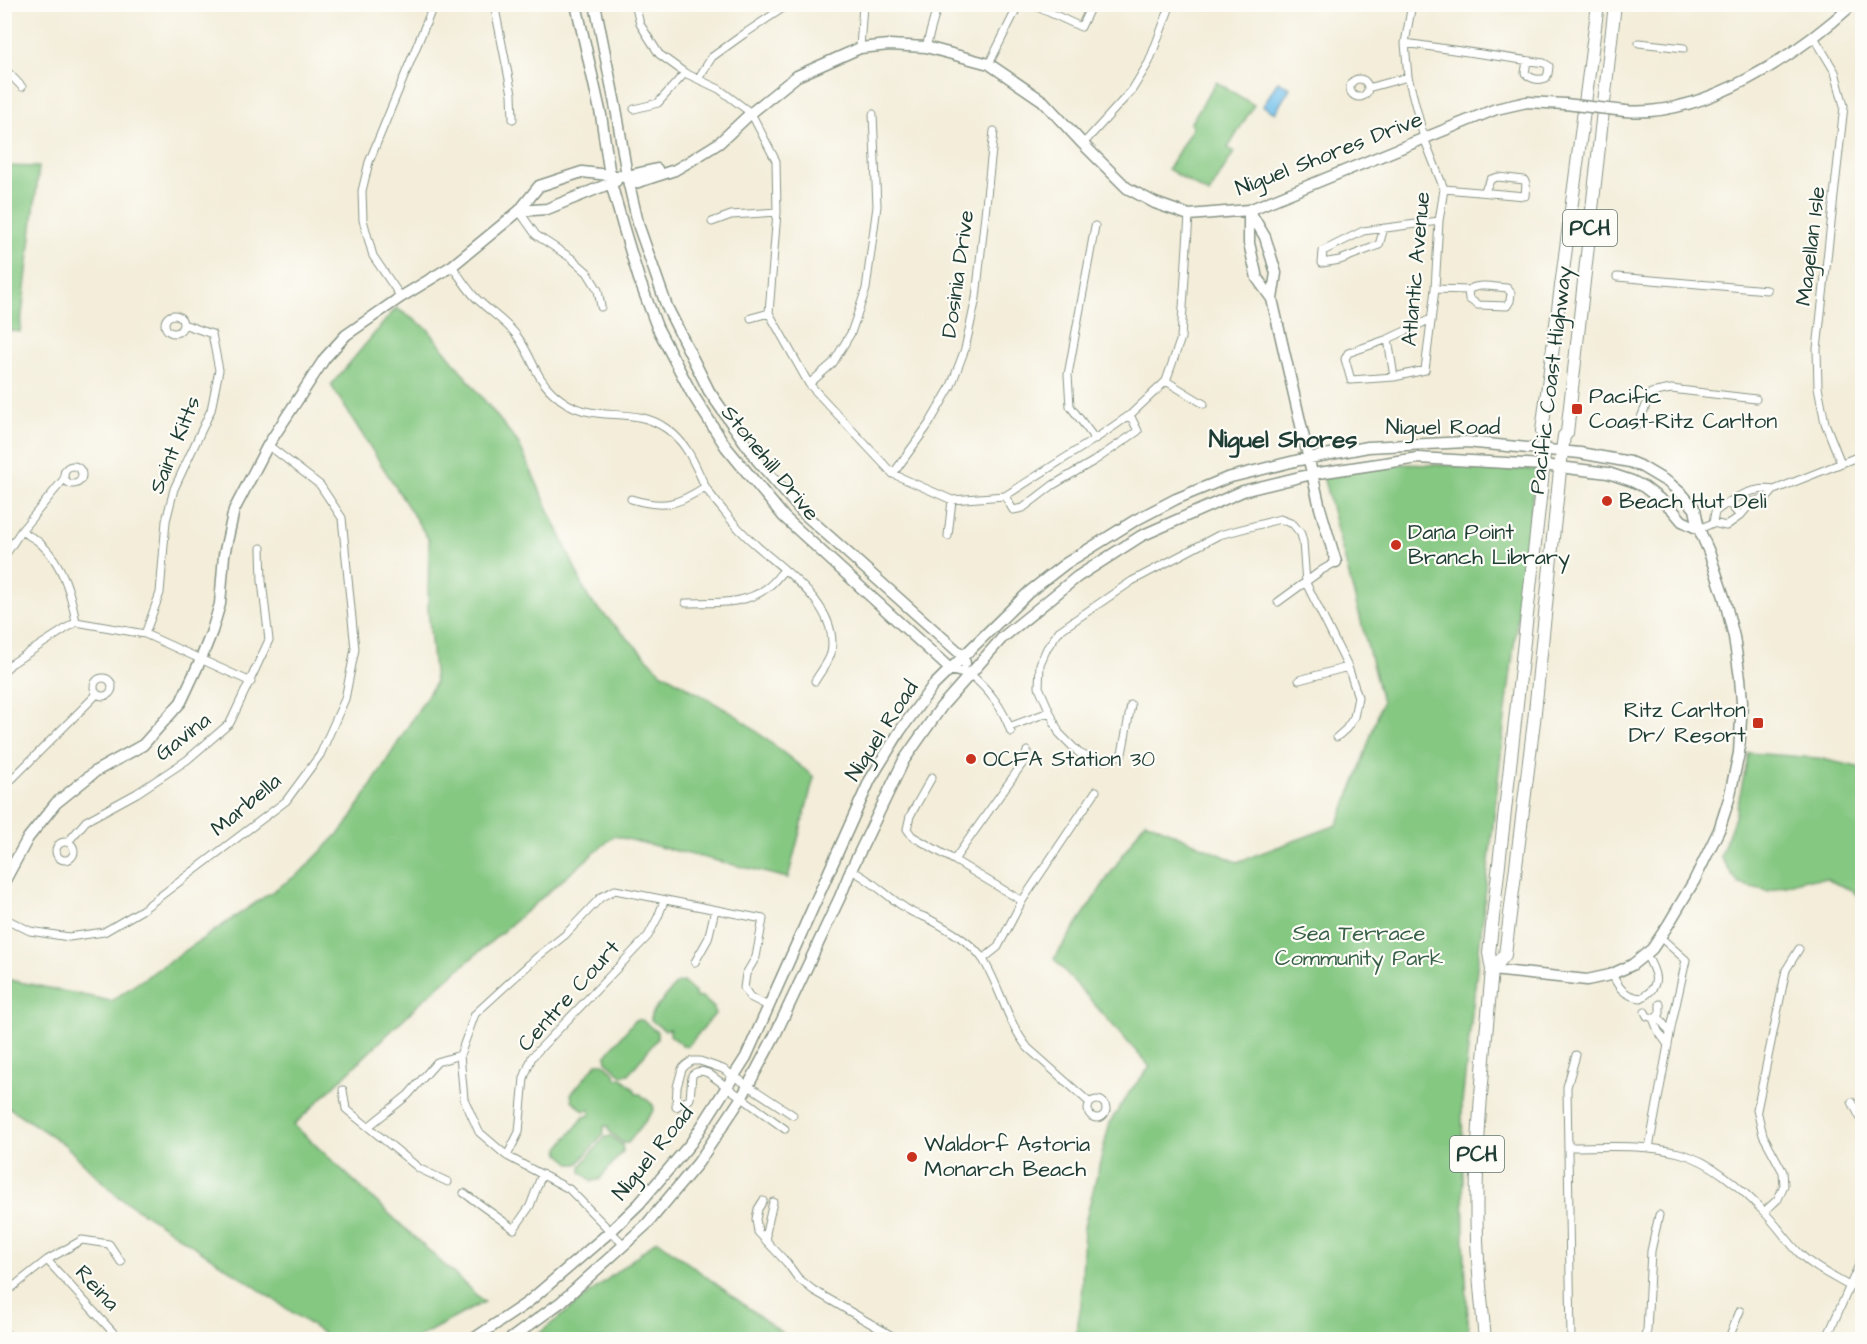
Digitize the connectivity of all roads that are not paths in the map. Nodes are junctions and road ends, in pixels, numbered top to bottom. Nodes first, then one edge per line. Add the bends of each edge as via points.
1 (434, 4) edge
2 (494, 4) edge
3 (576, 4) edge
4 (595, 4) edge
5 (636, 4) edge
6 (789, 4) edge
7 (863, 4) edge
8 (938, 4) edge
9 (1019, 4) edge
10 (1030, 4) edge
11 (1092, 4) edge
12 (1171, 4) edge
13 (1412, 4) edge
14 (1598, 4) edge
15 (1616, 4) edge
16 (1852, 5) edge
17 (1814, 37) junction
18 (1405, 43) junction
19 (1639, 43) dead end
20 (926, 47) junction
21 (860, 48) junction
22 (1684, 48) dead end
23 (1527, 61) dead end
24 (989, 64) junction
25 (4, 68) edge
26 (685, 73) junction
27 (1408, 77) junction
28 (698, 79) junction
29 (22, 87) dead end
30 (1368, 88) dead end
31 (634, 109) dead end
32 (751, 113) junction
33 (873, 114) dead end
34 (513, 119) dead end
35 (994, 132) dead end
36 (1424, 138) junction
37 (1083, 144) junction
38 (610, 179) junction
39 (628, 179) junction
40 (1444, 189) junction
41 (1484, 192) junction
42 (1249, 210) junction
43 (519, 211) junction
44 (777, 212) junction
45 (1190, 214) junction
46 (1439, 221) junction
47 (712, 222) dead end
48 (1095, 226) dead end
49 (1384, 228) junction
50 (452, 266) junction
51 (1617, 277) dead end
52 (1435, 289) junction
53 (1468, 290) junction
54 (1767, 290) dead end
55 (401, 297) junction
56 (1272, 299) junction
57 (601, 307) dead end
58 (769, 313) junction
59 (751, 318) dead end
60 (1431, 319) junction
61 (183, 324) dead end
62 (1388, 339) junction
63 (1394, 377) junction
64 (1166, 381) junction
65 (808, 384) junction
66 (1756, 399) dead end
67 (1204, 404) dead end
68 (1130, 415) junction
69 (1638, 425) dead end
70 (1095, 439) junction
71 (268, 445) junction
72 (1544, 450) junction
73 (1562, 451) junction
74 (1863, 455) edge
75 (1308, 458) junction
76 (1841, 463) junction
77 (1543, 465) junction
78 (1560, 466) junction
79 (893, 474) junction
80 (1312, 474) junction
81 (64, 479) dead end
82 (705, 487) junction
83 (1773, 490) junction
84 (1747, 494) junction
85 (1005, 496) junction
86 (631, 499) dead end
87 (951, 500) junction
88 (1728, 502) junction
89 (1752, 502) junction
90 (1740, 516) junction
91 (1713, 523) junction
92 (1699, 529) junction
93 (21, 531) junction
94 (948, 536) dead end
95 (261, 548) dead end
96 (4, 557) edge
97 (1336, 562) joint
98 (784, 570) junction
99 (1306, 583) junction
100 (1278, 602) dead end
101 (686, 603) dead end
102 (76, 622) junction
103 (145, 634) junction
104 (963, 656) junction
105 (201, 659) junction
106 (1348, 667) junction
107 (950, 669) junction
108 (4, 671) edge
109 (970, 674) junction
110 (1299, 680) dead end
111 (815, 681) dead end
112 (250, 682) junction
113 (97, 694) dead end
114 (1131, 705) dead end
115 (1049, 712) junction
116 (1337, 737) dead end
117 (1028, 751) dead end
118 (932, 777) dead end
119 (4, 787) edge
120 (1096, 791) dead end
121 (68, 842) dead end
122 (954, 860) junction
123 (851, 870) junction
124 (4, 882) edge
125 (664, 901) junction
126 (1022, 901) junction
127 (715, 910) junction
128 (4, 918) edge
129 (1660, 937) junction
130 (1799, 949) dead end
131 (1646, 954) junction
132 (983, 959) junction
133 (695, 962) dead end
134 (1492, 969) junction
135 (1612, 974) junction
136 (1655, 999) junction
137 (1643, 1005) junction
138 (768, 1006) junction
139 (1656, 1017) junction
140 (1670, 1033) junction
141 (1668, 1046) junction
142 (460, 1055) junction
143 (1576, 1055) dead end
144 (735, 1076) junction
145 (749, 1085) junction
146 (728, 1087) junction
147 (343, 1090) dead end
148 (742, 1097) junction
149 (1090, 1102) dead end
150 (1852, 1102) dead end
151 (793, 1115) dead end
152 (1863, 1121) edge
153 (368, 1127) junction
154 (785, 1129) dead end
155 (1569, 1147) junction
156 (1649, 1148) junction
157 (507, 1156) junction
158 (542, 1174) junction
159 (448, 1182) dead end
160 (464, 1193) dead end
161 (763, 1201) dead end
162 (773, 1202) dead end
163 (1764, 1212) junction
164 (1659, 1215) dead end
165 (611, 1231) junction
166 (767, 1241) junction
167 (624, 1245) junction
168 (1863, 1257) edge
169 (46, 1260) junction
170 (122, 1262) dead end
171 (1849, 1286) junction
172 (4, 1294) edge
173 (1740, 1311) dead end
174 (4, 1335) edge
175 (11, 1340) edge
176 (120, 1340) edge
177 (472, 1340) edge
178 (509, 1340) edge
179 (899, 1340) edge
180 (1485, 1340) edge
181 (1571, 1340) edge
182 (1643, 1340) edge
183 (1728, 1340) edge
184 (1826, 1340) edge

1 - 55 street via 369,162 362,191 363,220 373,256
2 - 34 street via 512,94
3 - 38 main road, Stonehill Drive via 601,115
4 - 39 main road, Stonehill Drive
5 - 26 street via 640,24 659,54
6 - 28 street via 712,57
7 - 21 street
8 - 20 street
9 - 24 street
10 - 11 street via 1081,27
12 - 37 street via 1149,62 1132,90
13 - 18 street, Atlantic Avenue
14 - 72 highway, Pacific Coast Highway / PCH via 1542,431
15 - 73 highway, Pacific Coast Highway / PCH
16 - 17 main road, Niguel Shores Drive
17 - 36 main road, Niguel Shores Drive, bridge via 1729,88 1668,109 1625,111 1527,102 1496,109
17 - 76 street, Magellan Isle via 1835,72 1844,106 1817,349 1818,387 1825,423
18 - 23 street
18 - 27 street, Atlantic Avenue
19 - 22 street
20 - 21 main road, Niguel Shores Drive
20 - 24 main road, Niguel Shores Drive
21 - 32 main road, Niguel Shores Drive via 797,76
24 - 37 main road, Niguel Shores Drive via 1043,101
25 - 29 street
26 - 28 street
26 - 31 street via 658,103
27 - 30 street
27 - 36 street, Atlantic Avenue
28 - 32 street
32 - 39 main road, Niguel Shores Drive via 719,143 687,164
32 - 44 street via 776,161
33 - 65 street via 877,206 867,289 851,333 833,363
35 - 79 street, Dosinia Drive via 976,298 965,349 951,386
36 - 40 street, Atlantic Avenue
36 - 42 main road, Niguel Shores Drive
37 - 45 main road, Niguel Shores Drive via 1127,188 1155,203
38 - 39 main road
38 - 43 main road via 547,209
38 - 43 main road via 582,172 539,186
38 - 107 main road, Stonehill Drive via 657,327 726,447 784,517
39 - 104 main road, Stonehill Drive via 648,258 667,307 709,391 757,460 802,512
40 - 41 street
40 - 46 street, Atlantic Avenue
41 - 41 street via 1491,179 1498,177 1526,183 1525,196
42 - 45 main road, Niguel Shores Drive
42 - 56 main road via 1249,243 1257,278
42 - 56 main road via 1265,237 1276,273
43 - 50 main road
43 - 57 street via 536,235 587,272 598,290
44 - 47 street via 731,215
44 - 58 street
45 - 64 street via 1181,338
46 - 49 street
46 - 52 street, Atlantic Avenue
48 - 70 street via 1068,375 1070,406
49 - 49 street via 1363,231 1323,251 1322,263 1379,244
50 - 55 main road
50 - 82 street via 473,295 518,337 552,392 569,406 585,412 649,418 667,429 683,443
51 - 54 street
52 - 53 street
52 - 60 street, Atlantic Avenue
53 - 53 street via 1469,299 1478,305 1507,306 1510,301 1507,288 1485,286
55 - 71 main road via 346,336 325,358
56 - 75 main road
58 - 59 street
58 - 65 street
60 - 62 street
60 - 63 street, Atlantic Avenue via 1425,370
61 - 103 street, Saint Kitts via 212,334 219,370 211,410 174,489 166,521 160,593
62 - 63 street
62 - 63 street, Atlantic Avenue via 1346,356 1351,380
64 - 67 street
64 - 68 street
65 - 79 street
66 - 69 street via 1659,391 1651,393
68 - 70 street
68 - 85 street via 1138,431 1023,508 1013,510
70 - 85 street
71 - 105 main road via 234,510 224,555 220,604
71 - 128 street, Marbella via 320,485 342,518 355,649 345,699 320,755 286,801 142,910 104,932 69,937 30,931
72 - 73 main road, Niguel Road
72 - 75 main road, Niguel Road via 1466,442 1368,447
72 - 77 highway, Pacific Coast Highway / PCH
73 - 78 highway, Pacific Coast Highway / PCH
73 - 92 main road, Niguel Road via 1604,456 1642,467 1683,495 1695,509
74 - 76 street
75 - 80 main road
75 - 104 main road, Niguel Road via 1227,478 1134,521 1065,564 1029,592
76 - 83 street
77 - 78 main road, Niguel Road
77 - 80 main road, Niguel Road via 1418,458
77 - 134 highway, Pacific Coast Highway / PCH via 1489,953
78 - 92 main road, Niguel Road via 1632,481 1658,497 1682,521
78 - 134 highway, Pacific Coast Highway / PCH via 1505,955
79 - 87 street
80 - 97 main road
80 - 109 main road, Niguel Road via 1243,491 1141,536 1043,604 1002,638
81 - 93 street
82 - 86 street via 685,500 667,505
82 - 98 street via 734,524
83 - 84 street via 1766,488
83 - 89 street via 1767,498
84 - 88 street
84 - 89 street
85 - 87 street
87 - 94 street
88 - 90 street
88 - 91 street via 1715,512
89 - 90 street
90 - 91 street via 1726,526
91 - 92 street
92 - 129 main road, Niguel Road via 1734,637 1742,702 1739,753 1729,799 1711,847
93 - 96 street
93 - 102 street via 40,542 57,561
95 - 112 street, Gavina via 269,640
97 - 99 street
98 - 101 street via 768,587 749,598
98 - 111 street via 820,606 828,625 831,655
99 - 100 street
99 - 106 street
99 - 115 street via 1304,542 1293,524 1280,519 1219,535 1132,580 1059,631 1040,664 1039,687
102 - 103 street
102 - 108 street
103 - 105 street
104 - 107 main road, Niguel Road
104 - 109 main road, Stonehill Drive
105 - 112 street
105 - 124 main road via 181,702 143,745 96,771 56,802 28,838
106 - 110 street
106 - 116 street via 1359,697 1354,717
107 - 109 main road, Stonehill Drive
107 - 138 main road, Niguel Road via 900,731 870,780
109 - 115 street, Stonehill Drive via 998,704 1010,730
109 - 123 main road, Niguel Road via 904,760
112 - 121 street, Gavina via 230,723 187,760 86,821
113 - 119 street
114 - 115 street via 1122,754 1109,760 1094,760 1079,753 1059,733
117 - 122 street
118 - 122 street via 907,829 912,836
120 - 126 street
122 - 126 street
123 - 132 street via 912,912 953,933
123 - 145 main road, Niguel Road
125 - 127 street
125 - 142 street via 615,890 601,897 565,935 475,1014
125 - 157 street, Centre Court via 648,936 532,1057 524,1078 519,1132
126 - 132 street via 998,947
127 - 133 street via 708,939
127 - 138 street via 763,919 756,957 746,974 744,988 750,997
129 - 131 main road, Niguel Road
129 - 140 street via 1686,960
130 - 163 street via 1786,970 1757,1110 1763,1134 1784,1172 1778,1199
131 - 135 main road, Niguel Road
131 - 136 street via 1656,975
132 - 149 street via 1028,1048
134 - 135 main road, Niguel Road via 1581,980
134 - 180 highway, Pacific Coast Highway / PCH via 1478,1119 1476,1196
135 - 137 street via 1619,988
136 - 137 street
136 - 139 street via 1661,1010
137 - 139 street via 1650,1018
138 - 144 main road, Niguel Road
139 - 140 street
139 - 141 street via 1658,1031
140 - 141 street
141 - 156 street
142 - 153 street via 437,1062 408,1095
142 - 157 street via 464,1099 479,1132
143 - 155 street via 1567,1087
144 - 145 street
144 - 146 main road, Niguel Road
144 - 146 street via 710,1062 692,1061 679,1075 676,1107 690,1099 692,1075 696,1072 708,1073
145 - 148 main road, Niguel Road
145 - 151 street
146 - 148 street
146 - 165 main road, Niguel Road via 691,1143
147 - 153 street via 346,1109
148 - 154 street
148 - 167 main road, Niguel Road via 698,1163 647,1224
150 - 152 street
153 - 159 street via 420,1169
155 - 156 street
155 - 181 street
156 - 163 street via 1680,1153 1704,1163 1730,1180
157 - 158 street
158 - 160 street via 530,1206 514,1229
158 - 165 street via 569,1189
161 - 166 street via 756,1219 758,1232
162 - 166 street
163 - 171 street via 1800,1254
164 - 182 street via 1651,1251 1647,1331
165 - 167 street
165 - 177 main road, Niguel Road via 527,1303
166 - 179 street via 813,1290
167 - 178 main road, Niguel Road via 561,1302
168 - 171 street
169 - 170 street via 82,1240 109,1244
169 - 172 street
169 - 176 street, Reina
171 - 184 street
173 - 183 street
174 - 175 main road

